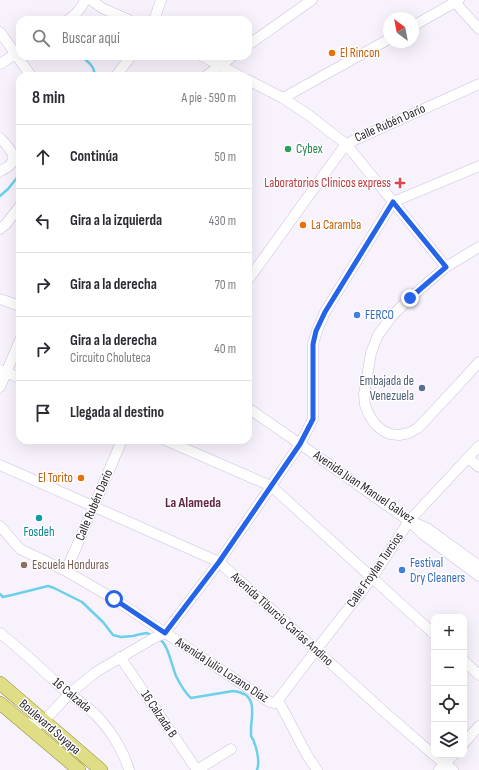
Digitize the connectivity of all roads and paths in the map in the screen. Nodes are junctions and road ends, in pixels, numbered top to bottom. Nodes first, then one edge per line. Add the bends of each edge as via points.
1 (85, 0) edge
2 (91, 0) edge
3 (161, 0) edge
4 (312, 0) edge
5 (456, 1) edge
6 (74, 16) edge
7 (120, 16) edge
8 (155, 16) edge
9 (419, 23) edge
10 (479, 29) edge
11 (0, 32) edge
12 (252, 42) edge
13 (383, 42) edge
14 (16, 50) edge
15 (16, 53) edge
16 (22, 60) edge
17 (128, 60) edge
18 (210, 60) edge
19 (227, 60) edge
20 (0, 64) edge
21 (220, 65) junction
22 (29, 72) edge
23 (119, 72) edge
24 (211, 72) edge
25 (233, 72) edge
26 (252, 82) edge
27 (479, 84) edge
28 (283, 98) junction
29 (0, 138) edge
30 (346, 144) junction
31 (479, 166) edge
32 (0, 171) edge
33 (393, 202) junction
34 (16, 211) edge
35 (0, 229) edge
36 (479, 247) edge
37 (446, 267) junction
38 (252, 274) edge
39 (0, 299) edge
40 (16, 302) edge
41 (16, 347) edge
42 (479, 362) edge
43 (3, 371) edge
44 (16, 376) edge
45 (0, 388) edge
46 (252, 411) edge
47 (120, 444) edge
48 (174, 444) edge
49 (300, 444) junction
50 (479, 446) edge
51 (468, 458) junction
52 (0, 465) edge
53 (479, 467) edge
54 (271, 486) junction
55 (94, 506) junction
56 (409, 521) junction
57 (0, 526) edge
58 (219, 562) junction
59 (479, 566) edge
60 (66, 570) junction
61 (479, 576) edge
62 (372, 578) junction
63 (431, 631) edge
64 (0, 632) edge
65 (159, 636) junction
66 (316, 650) junction
67 (120, 658) junction
68 (467, 664) edge
69 (479, 675) edge
70 (0, 683) edge
71 (69, 694) junction
72 (278, 700) junction
73 (0, 703) edge
74 (22, 721) junction
75 (44, 721) junction
76 (479, 726) edge
77 (467, 739) edge
78 (44, 740) junction
79 (232, 749) dead end
80 (431, 752) edge
81 (437, 758) edge
82 (451, 758) edge
83 (446, 768) edge
84 (79, 770) edge
85 (101, 770) edge
86 (129, 770) edge
87 (197, 770) edge
88 (317, 770) edge

1 - 6 street
2 - 7 street
3 - 8 street
4 - 12 street
5 - 9 street
5 - 10 street
11 - 14 street
13 - 28 street
15 - 20 street
16 - 22 street
17 - 23 street
18 - 21 street
19 - 21 street
21 - 24 street
21 - 25 street
26 - 28 street
27 - 30 street, Calle Rubén Darío
28 - 30 street
29 - 32 street via 13,153 13,161 10,166
30 - 33 street
30 - 38 street, Calle Rubén Darío
31 - 33 street
33 - 37 street
33 - 49 street via 325,312 316,331 313,344 313,419
34 - 35 street
36 - 37 street
37 - 42 street via 410,298 378,335 371,353 364,394 365,406 375,424 382,430 390,434 409,433 418,428
39 - 40 street
41 - 43 street
43 - 44 street
43 - 45 street
46 - 49 street, Avenida Juan Manuel Galvez
47 - 55 street, Calle Rubén Darío
48 - 54 street
49 - 54 street
49 - 56 street, Avenida Juan Manuel Galvez
50 - 51 street, Calle Froylan Turcios
51 - 53 street
51 - 56 street, Calle Froylan Turcios
52 - 55 street, Avenida Tiburcio Carías Andino
54 - 58 street
54 - 62 street
55 - 58 street, Avenida Tiburcio Carías Andino
55 - 60 street, Calle Rubén Darío
56 - 59 street, Avenida Juan Manuel Galvez via 427,528
56 - 61 street
56 - 62 street, Calle Froylan Turcios
57 - 60 street, Avenida Julio Lozano Díaz via 20,549
58 - 65 street
58 - 66 street, Avenida Tiburcio Carías Andino
60 - 65 street, Avenida Julio Lozano Díaz via 114,599
62 - 63 street
62 - 66 street, Calle Froylan Turcios
64 - 71 street, 16 Calzada
65 - 67 street
65 - 72 street, Avenida Julio Lozano Díaz via 265,700 274,703
66 - 72 street, Calle Froylan Turcios
66 - 80 street, Avenida Tiburcio Carías Andino
67 - 71 street via 96,672
67 - 87 street, 16 Calzada B
68 - 69 street
70 - 75 main road, Boulevard Suyapa
71 - 75 street
71 - 86 street, 16 Calzada via 93,712 107,728 119,746
72 - 88 street, Avenida Julio Lozano Díaz
73 - 74 main road, Boulevard Suyapa
74 - 75 street via 32,725
74 - 78 main road, Boulevard Suyapa
75 - 78 street
75 - 85 main road, Boulevard Suyapa
76 - 77 street
78 - 84 main road, Boulevard Suyapa
79 - 87 street
81 - 83 street, Avenida Tiburcio Carías Andino
82 - 83 street

